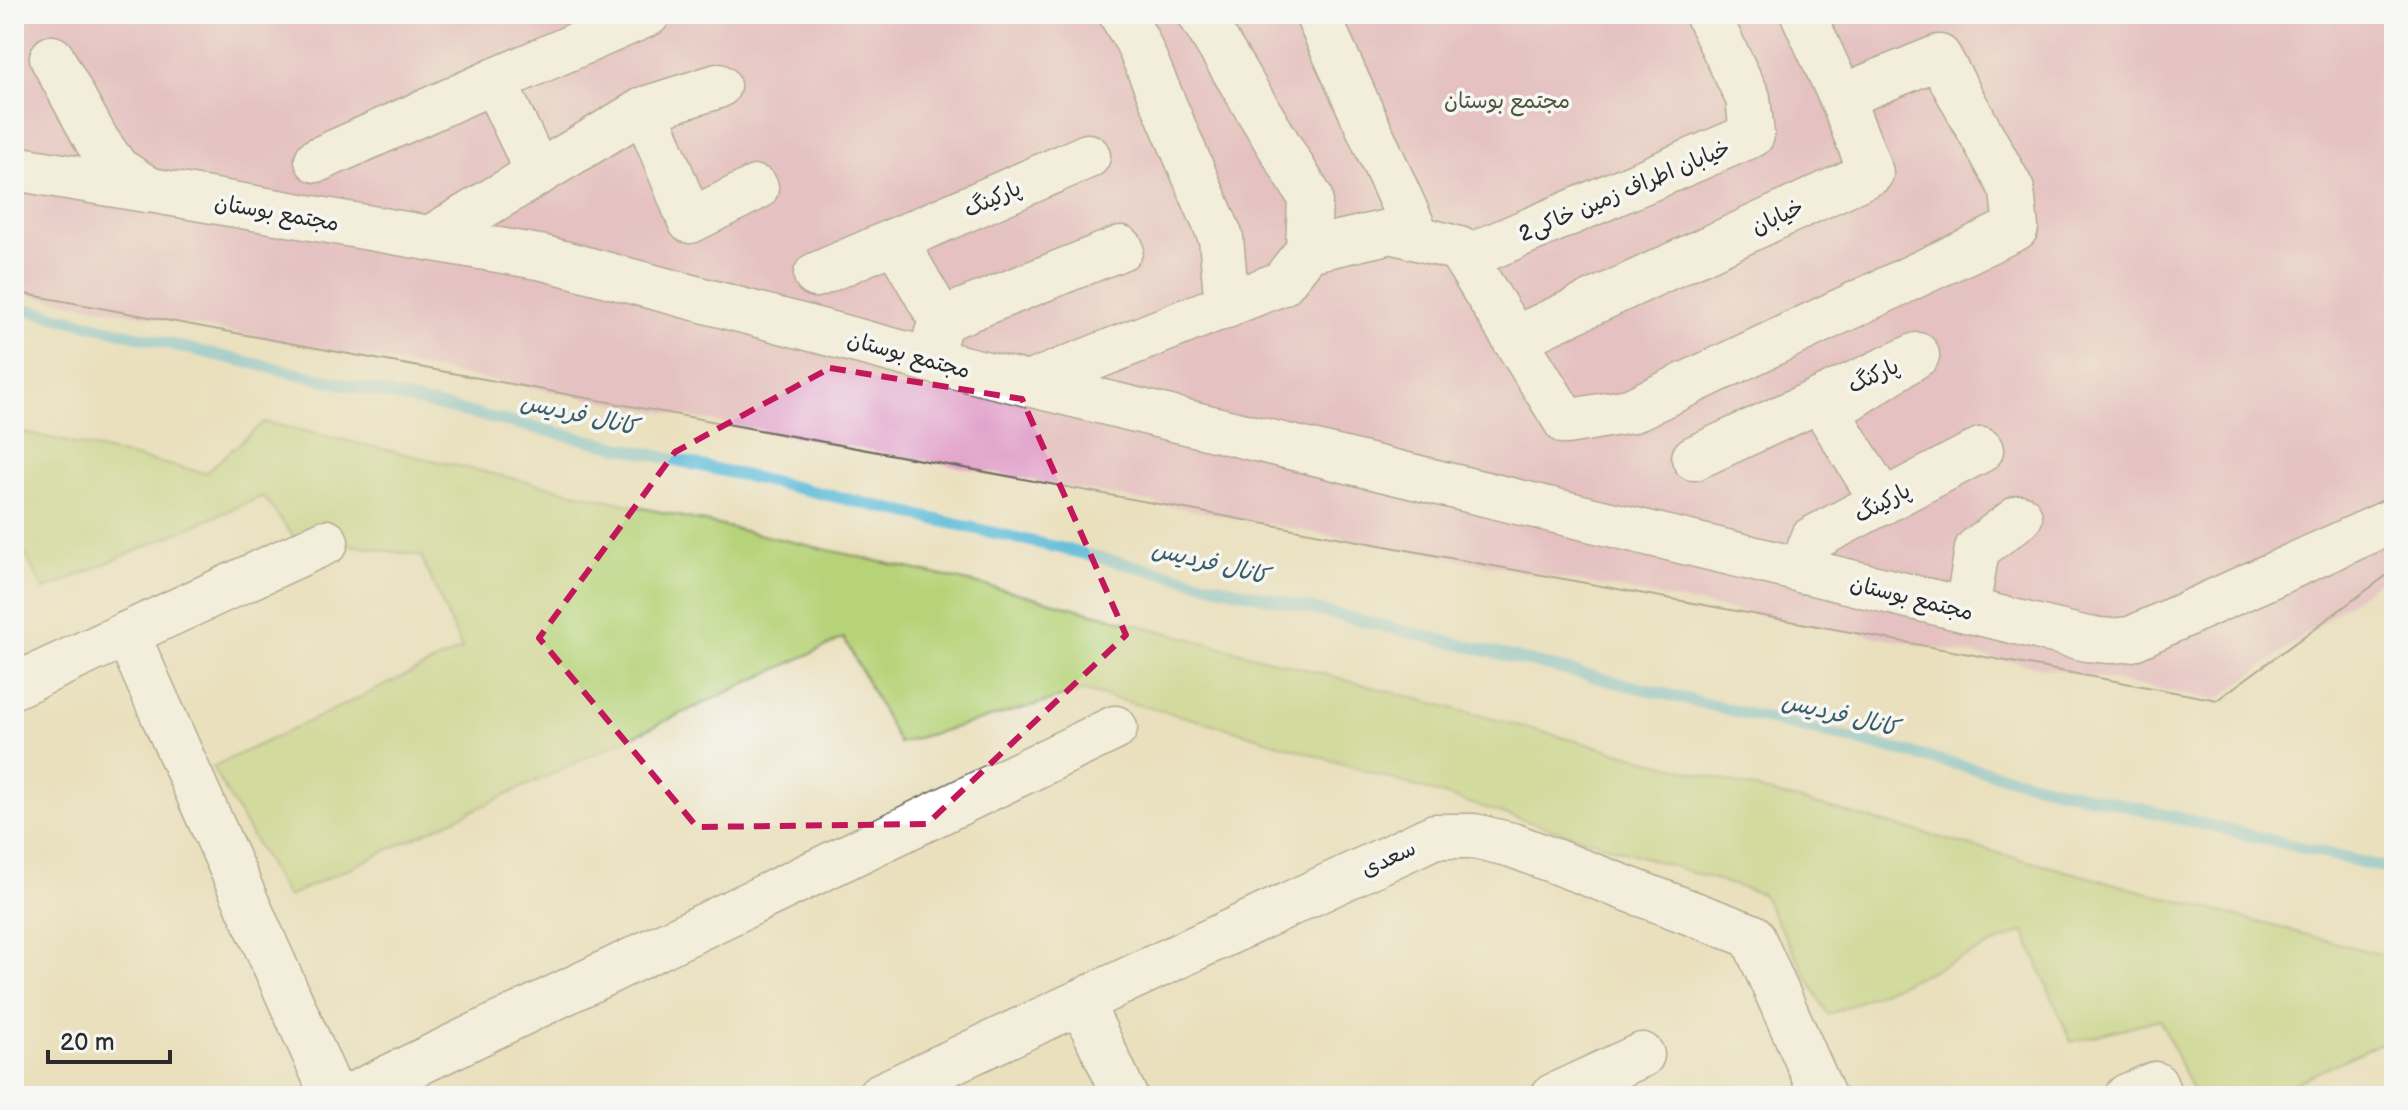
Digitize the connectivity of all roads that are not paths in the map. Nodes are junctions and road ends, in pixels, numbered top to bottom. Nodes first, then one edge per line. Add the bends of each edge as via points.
1 (648, 14) edge
2 (1121, 14) edge
3 (1200, 14) edge
4 (1317, 14) edge
5 (1707, 14) edge
6 (1803, 14) edge
7 (52, 58) dead end
8 (494, 81) junction
9 (718, 86) dead end
10 (1841, 97) junction
11 (645, 109) junction
12 (1088, 156) dead end
13 (317, 160) dead end
14 (14, 168) edge
15 (538, 173) junction
16 (756, 188) dead end
17 (150, 190) junction
18 (430, 238) junction
19 (1418, 238) junction
20 (895, 240) junction
21 (1121, 248) dead end
22 (1308, 250) junction
23 (1465, 258) junction
24 (816, 275) dead end
25 (1227, 306) junction
26 (1514, 339) junction
27 (935, 340) junction
28 (1028, 384) junction
29 (1981, 450) dead end
30 (1694, 458) dead end
31 (1883, 502) junction
32 (2020, 517) dead end
33 (2394, 520) edge
34 (326, 542) dead end
35 (1803, 571) junction
36 (1967, 610) junction
37 (127, 634) junction
38 (14, 686) edge
39 (1115, 728) dead end
40 (1081, 1002) junction
41 (1642, 1055) dead end
42 (333, 1096) edge
43 (350, 1096) edge
44 (879, 1096) edge
45 (1125, 1096) edge
46 (1553, 1096) edge
47 (1823, 1096) edge
48 (2127, 1096) edge
49 (2160, 1096) edge

1 - 8 street
2 - 25 street via 1221,238
3 - 22 street via 1310,197
4 - 19 street
5 - 23 street, خیابان اطراف زمین خاکی2 via 1748,98 1752,135
6 - 10 street
7 - 17 street, مجتمع بوستان via 117,169
8 - 13 street
8 - 15 street
9 - 11 street
10 - 26 street, خیابان via 1871,173
10 - 26 street via 1939,57 2012,190 2016,228 1630,411 1566,422
11 - 15 street
11 - 16 street via 690,221
12 - 20 street, پارکینگ
14 - 17 street, مجتمع بوستان
15 - 18 street
17 - 18 street, مجتمع بوستان
18 - 27 street, مجتمع بوستان
19 - 22 street via 1392,231
19 - 23 street via 1459,249
20 - 24 street, پارکینگ
20 - 27 street
21 - 27 street
22 - 25 street via 1282,283
23 - 26 street
25 - 28 street
27 - 28 street, مجتمع بوستان
28 - 35 street, مجتمع بوستان
29 - 31 street, پارکینگ
30 - 31 street, پارکنگ via 1824,406
31 - 35 street, پارکینگ via 1812,539
32 - 36 street via 1977,549
33 - 36 street, مجتمع بوستان via 2131,639 2087,639
34 - 37 street
35 - 36 street, مجتمع بوستان
37 - 38 street
37 - 42 street
39 - 43 street
40 - 44 street, سعدی
40 - 45 street
40 - 47 street, سعدی via 1435,836 1474,836 1525,850 1752,936
41 - 46 street
48 - 49 street via 2155,1084

